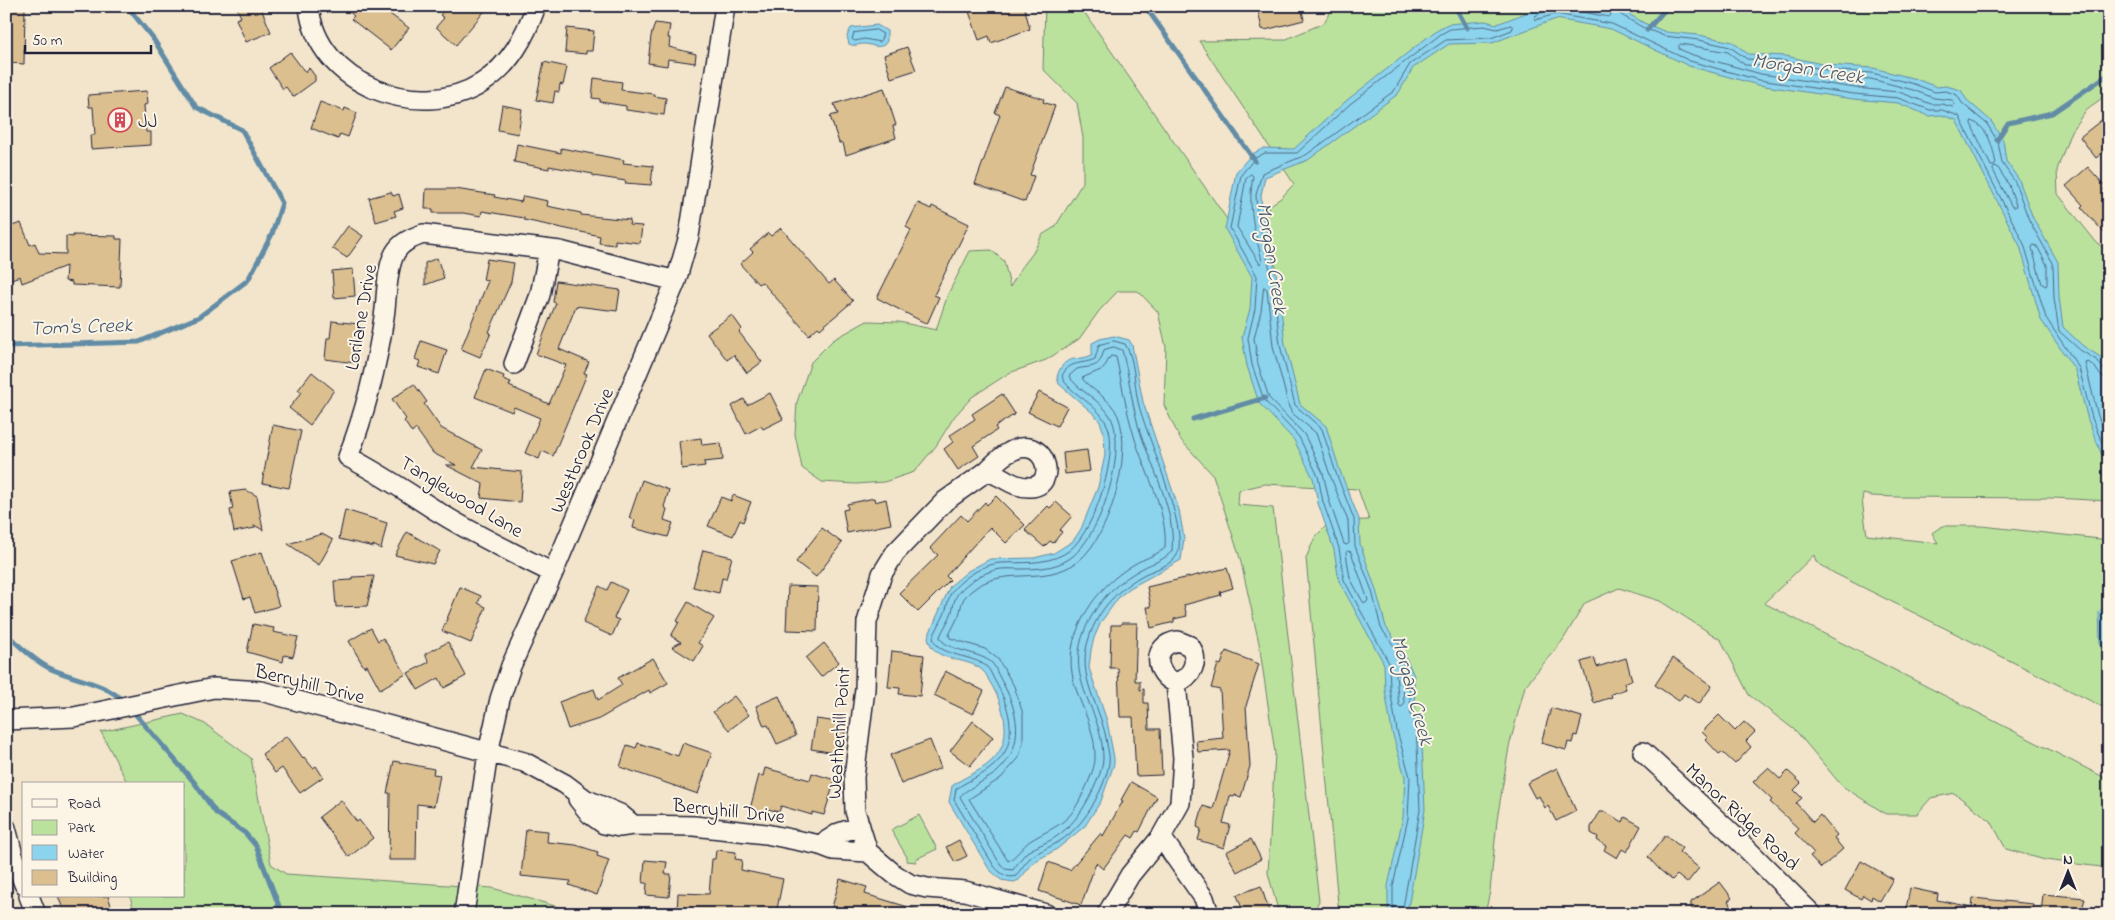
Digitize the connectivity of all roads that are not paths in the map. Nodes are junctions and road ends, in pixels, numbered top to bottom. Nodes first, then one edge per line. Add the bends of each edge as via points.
1 (309, 6) edge
2 (536, 6) edge
3 (725, 6) edge
4 (549, 250) junction
5 (676, 281) junction
6 (514, 364) dead end
7 (348, 457) joint
8 (986, 471) dead end
9 (553, 573) junction
10 (1176, 683) dead end
11 (6, 720) edge
12 (1643, 752) dead end
13 (488, 753) junction
14 (860, 826) junction
15 (6, 828) edge
16 (1161, 837) junction
17 (820, 845) junction
18 (868, 852) junction
19 (9, 856) edge
20 (22, 880) edge
21 (29, 898) edge
22 (465, 907) dead end
23 (1806, 911) edge
24 (36, 914) edge
25 (1046, 914) edge
26 (1107, 914) edge
27 (1209, 914) edge

1 - 2 street via 312,24 322,45 347,72 385,94 425,100 466,91 500,68 526,33
3 - 5 street, Westbrook Drive via 689,236
4 - 5 street, Lorilane Drive
4 - 6 street via 540,295
4 - 7 street, Lorilane Drive via 423,234 405,241 395,252 391,263 369,395
5 - 9 street, Westbrook Drive
7 - 9 street, Tanglewood Lane via 381,474 441,514
8 - 14 street, Weatherhill Point via 945,501 895,553 882,574 867,622 865,689 854,777 855,811
9 - 13 street, Westbrook Drive via 511,666
10 - 16 street via 1183,758 1180,803
11 - 13 street, Berryhill Drive via 88,714 214,688 261,691
12 - 23 street, Manor Ridge Road via 1729,831
13 - 17 street, Berryhill Drive via 524,762 565,784 590,814 604,824 619,827 694,826 766,834
13 - 22 street, Westbrook Drive
14 - 17 street via 839,833
14 - 18 street, Weatherhill Point
15 - 19 street
16 - 26 street via 1130,875
16 - 27 street via 1204,898
17 - 18 street, Berryhill Drive via 833,850
18 - 25 street via 910,884 965,891
19 - 20 street
21 - 24 street

